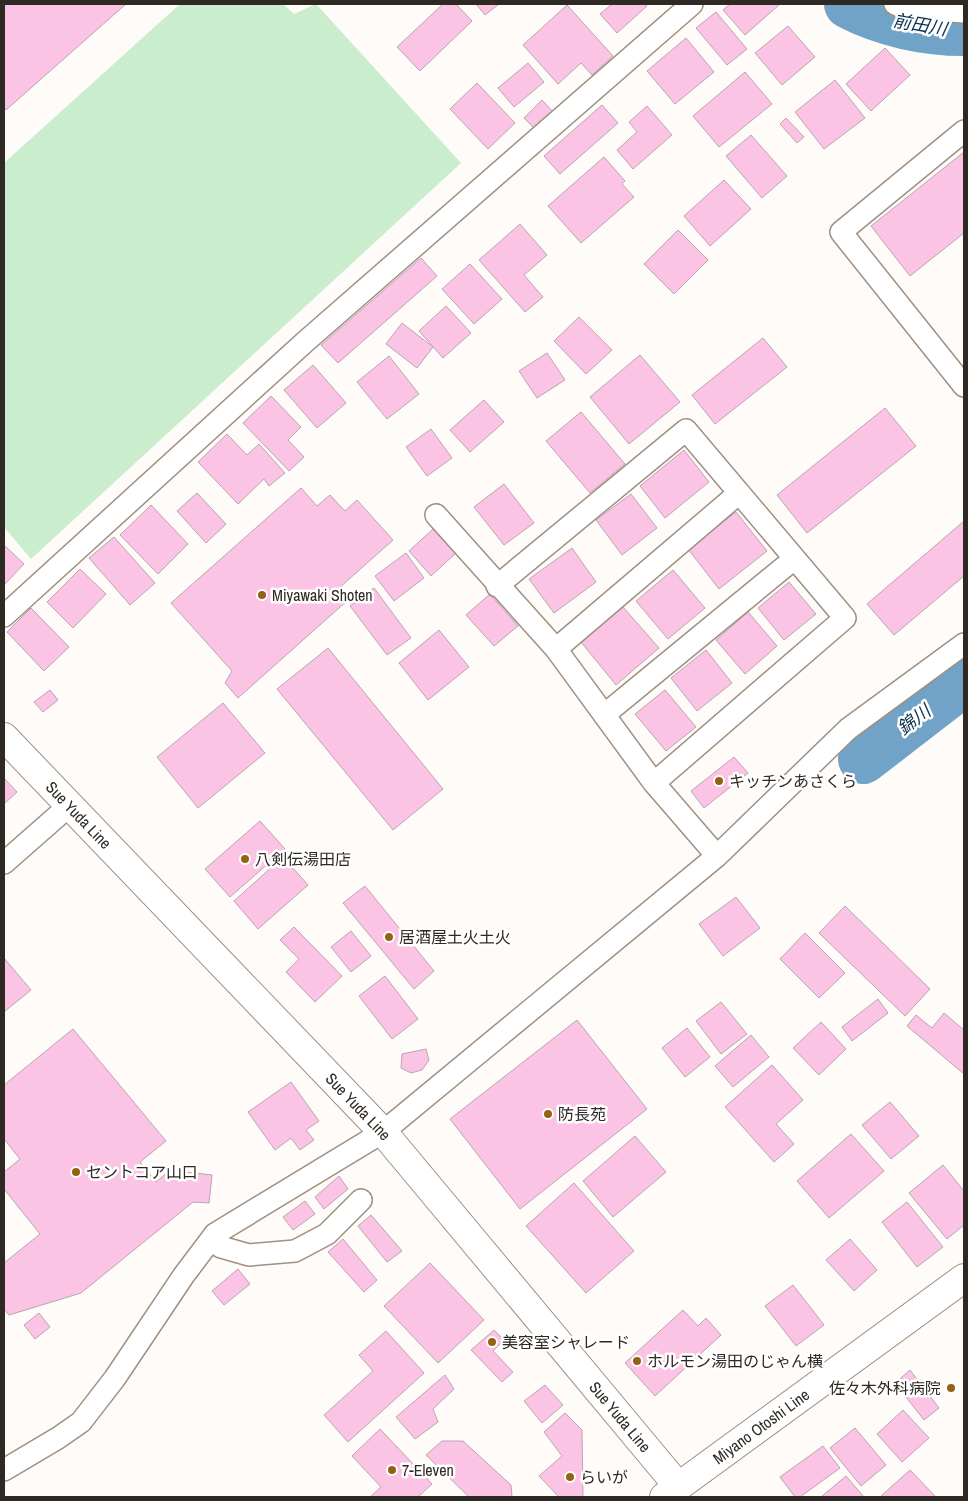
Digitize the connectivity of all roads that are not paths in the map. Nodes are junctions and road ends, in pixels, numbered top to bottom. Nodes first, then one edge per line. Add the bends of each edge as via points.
1 (692, 4) edge
2 (895, 4) edge
3 (964, 12) edge
4 (964, 131) edge
5 (964, 386) edge
6 (739, 493) junction
7 (436, 515) dead end
8 (794, 559) junction
9 (497, 586) junction
10 (4, 616) edge
11 (964, 644) edge
12 (556, 649) junction
13 (604, 715) junction
14 (4, 737) edge
15 (654, 783) junction
16 (70, 805) junction
17 (717, 856) junction
18 (4, 863) edge
19 (383, 1132) junction
20 (361, 1200) dead end
21 (215, 1234) junction
22 (964, 1278) edge
23 (4, 1470) edge
24 (676, 1494) edge

1 - 10 street via 306,341
2 - 3 street via 904,8
4 - 5 street via 841,232
6 - 8 street
6 - 9 street via 686,430
6 - 12 street
7 - 9 street
8 - 13 street
8 - 15 street via 845,618
9 - 12 street
11 - 17 street via 848,729
12 - 13 street
13 - 15 street
14 - 16 main road, Sue Yuda Line
15 - 17 street
16 - 18 street
16 - 19 main road, Sue Yuda Line
17 - 19 street
19 - 21 street
19 - 24 main road, Sue Yuda Line
20 - 21 street via 327,1234 295,1251 248,1255 221,1248
21 - 23 street via 81,1422
22 - 24 main road, Miyano Otoshi Line

